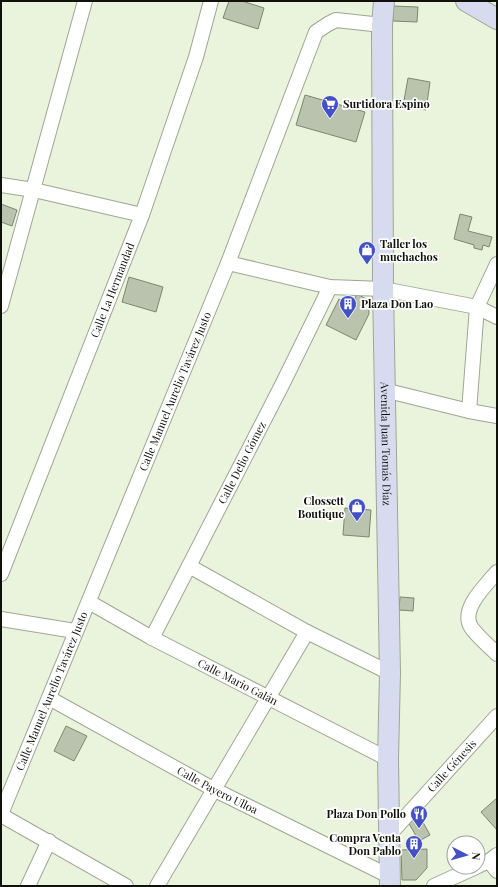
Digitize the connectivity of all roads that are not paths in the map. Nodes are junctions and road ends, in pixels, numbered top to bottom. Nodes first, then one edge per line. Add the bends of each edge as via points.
1 (85, 1) edge
2 (211, 1) edge
3 (384, 1) edge
4 (466, 1) edge
5 (497, 18) edge
6 (382, 25) junction
7 (1, 185) edge
8 (34, 190) junction
9 (142, 215) junction
10 (228, 263) junction
11 (497, 264) edge
12 (330, 287) junction
13 (383, 289) junction
14 (1, 306) edge
15 (477, 307) junction
16 (497, 317) edge
17 (384, 390) junction
18 (470, 411) junction
19 (497, 416) edge
20 (189, 566) junction
21 (497, 572) edge
22 (1, 574) edge
23 (89, 602) junction
24 (1, 619) edge
25 (75, 631) junction
26 (307, 632) junction
27 (152, 638) junction
28 (497, 654) edge
29 (390, 673) junction
30 (49, 698) junction
31 (268, 698) junction
32 (497, 716) edge
33 (388, 759) junction
34 (215, 790) junction
35 (1, 815) edge
36 (390, 834) junction
37 (48, 841) junction
38 (487, 864) edge
39 (390, 881) edge
40 (28, 886) edge
41 (126, 886) edge
42 (157, 886) edge
43 (434, 886) edge

1 - 8 street
2 - 9 street, Calle La Hermandad via 196,58
3 - 6 street, Avenida Juan Tomás Díaz
4 - 5 street
6 - 10 street, Calle Manuel Aurelio Tavárez Justo via 336,20 316,32
6 - 13 street, Avenida Juan Tomás Díaz
7 - 8 street
8 - 9 street
8 - 14 street
9 - 22 street, Calle La Hermandad
10 - 12 street
10 - 23 street, Calle Manuel Aurelio Tavárez Justo
11 - 15 street
12 - 13 street
12 - 20 street, Calle Delio Gómez
13 - 15 street
13 - 17 street, Avenida Juan Tomás Díaz
15 - 16 street
15 - 18 street
17 - 18 street
17 - 29 street, Avenida Juan Tomás Díaz
18 - 19 street
20 - 26 street
20 - 27 street, Calle Delio Gómez
21 - 28 street via 470,605 468,617 471,627
23 - 25 street, Calle Manuel Aurelio Tavárez Justo
23 - 27 street, Calle Mario Galán
24 - 25 street
25 - 30 street, Calle Manuel Aurelio Tavárez Justo
26 - 29 street
26 - 31 street
27 - 31 street, Calle Mario Galán
29 - 33 street, Avenida Juan Tomás Díaz
30 - 34 street, Calle Payero Ulloa
30 - 35 street, Calle Manuel Aurelio Tavárez Justo
31 - 33 street, Calle Mario Galán
31 - 34 street
32 - 36 street, Calle Génesis
33 - 36 street, Avenida Juan Tomás Díaz
34 - 39 street, Calle Payero Ulloa
34 - 42 street
35 - 37 street
36 - 39 street, Avenida Juan Tomás Díaz
37 - 40 street
37 - 41 street
38 - 43 street

